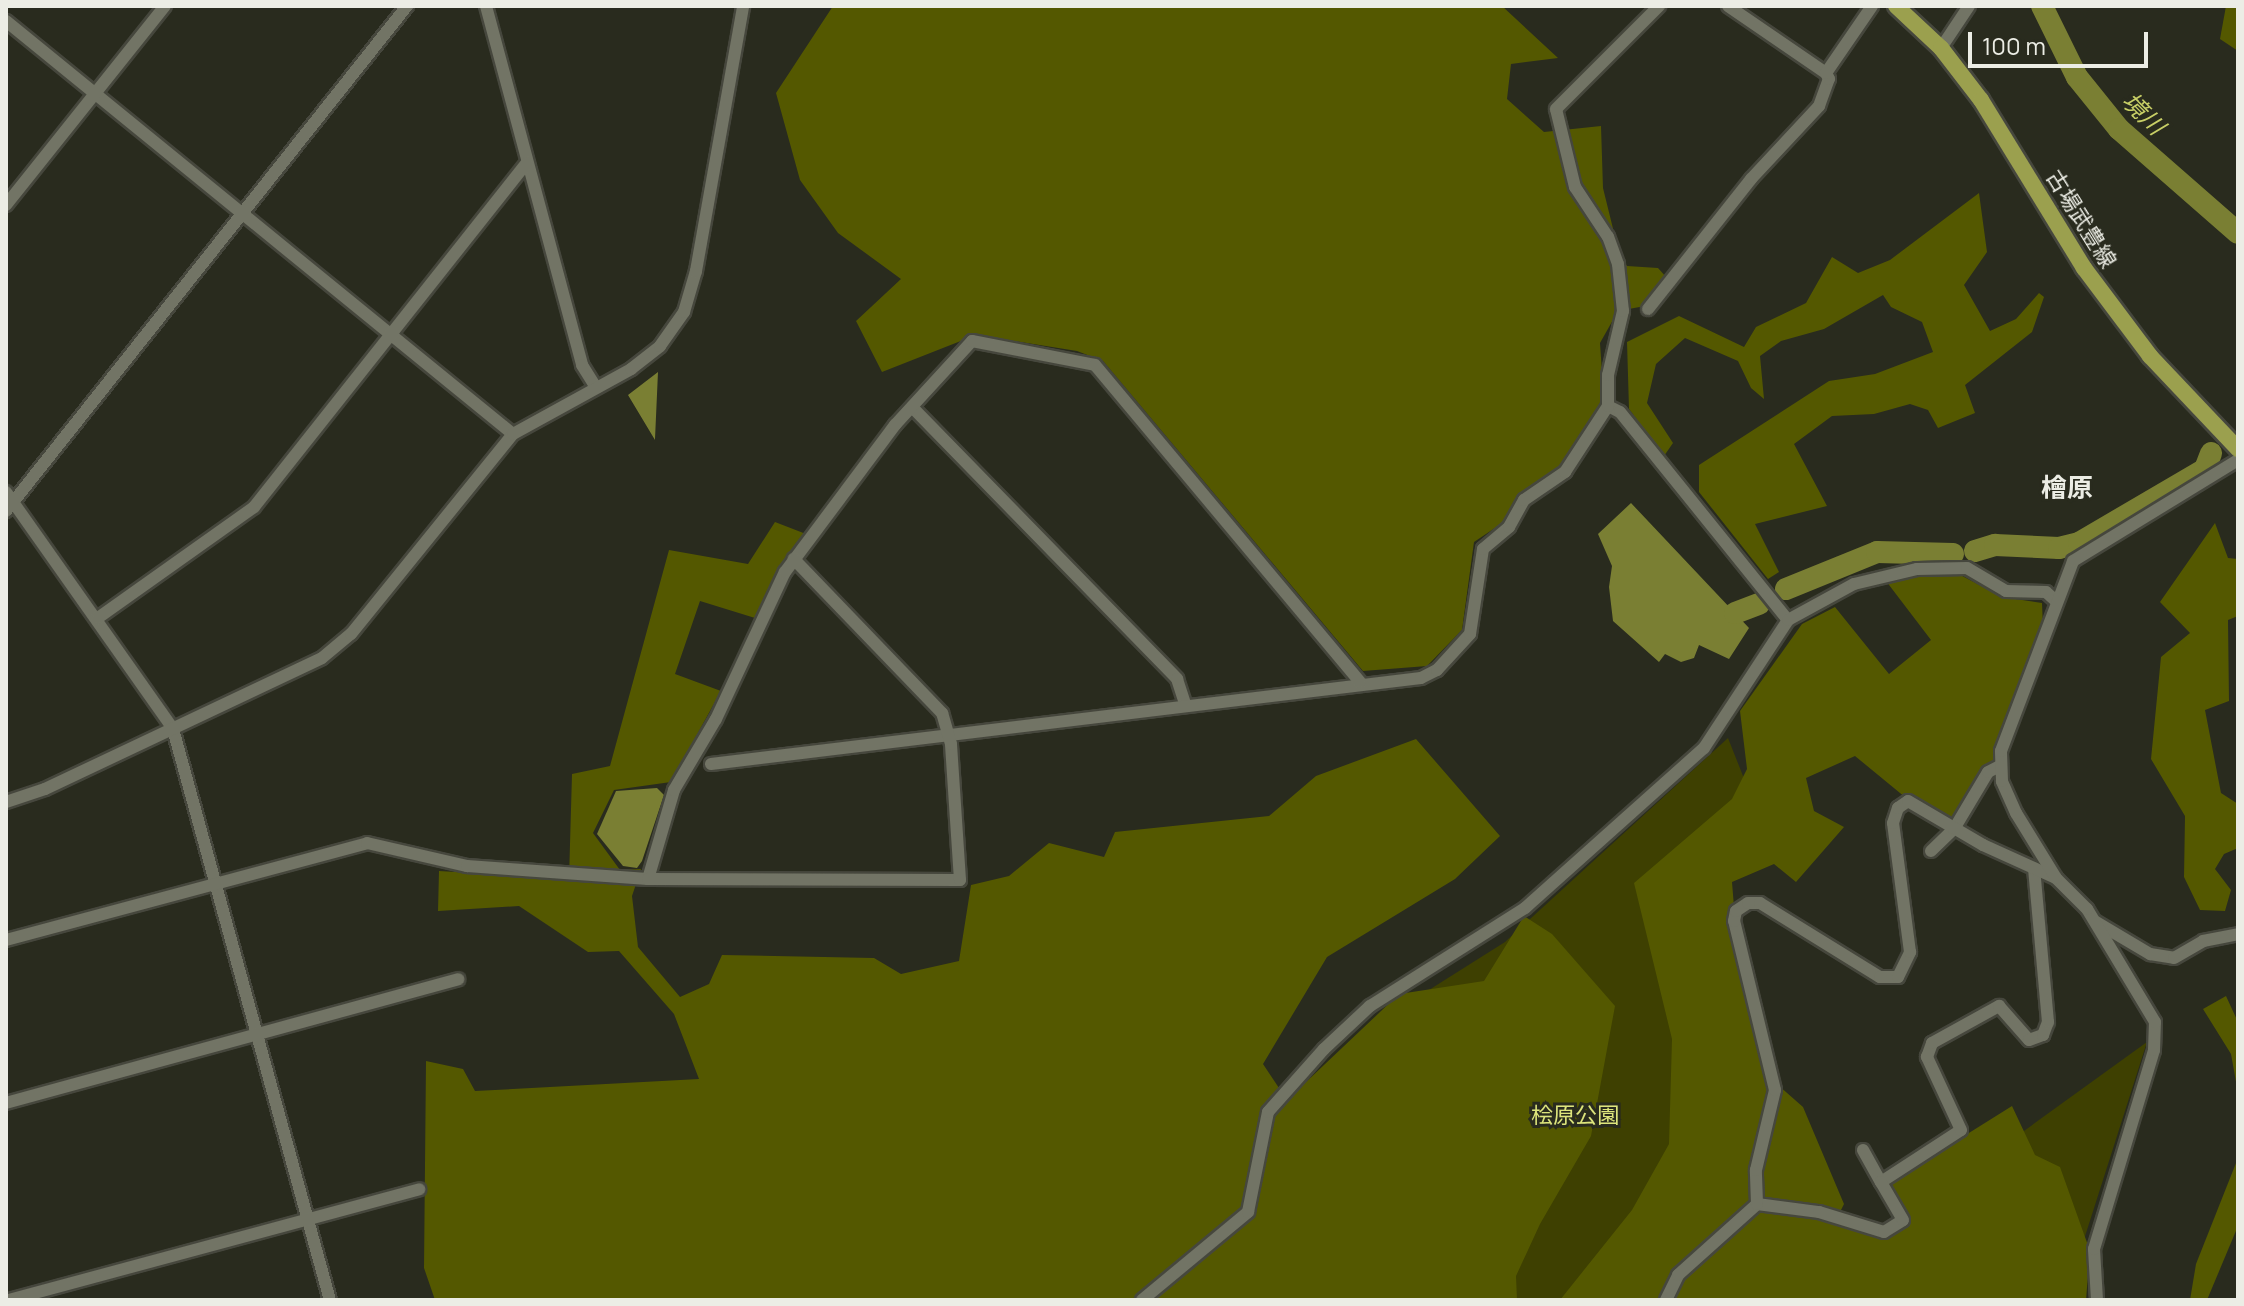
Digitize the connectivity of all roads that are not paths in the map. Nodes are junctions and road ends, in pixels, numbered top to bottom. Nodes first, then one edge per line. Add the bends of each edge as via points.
1 (165, 6) edge
2 (407, 6) edge
3 (486, 6) edge
4 (743, 6) edge
5 (1659, 6) edge
6 (1728, 6) edge
7 (1872, 6) edge
8 (1896, 6) edge
9 (1969, 6) edge
10 (6, 21) edge
11 (1941, 48) junction
12 (1826, 73) junction
13 (94, 94) junction
14 (527, 163) junction
15 (6, 205) edge
16 (244, 211) junction
17 (1648, 309) dead end
18 (392, 333) junction
19 (595, 386) junction
20 (1608, 406) junction
21 (912, 407) junction
22 (513, 434) junction
23 (2238, 449) edge
24 (2238, 460) edge
25 (8, 502) edge
26 (794, 559) junction
27 (2055, 600) junction
28 (98, 618) junction
29 (1788, 620) junction
30 (1360, 682) junction
31 (1185, 704) junction
32 (173, 729) junction
33 (948, 734) junction
34 (711, 764) dead end
35 (2000, 766) junction
36 (6, 802) edge
37 (1954, 829) junction
38 (2031, 836) junction
39 (1931, 851) dead end
40 (2032, 867) junction
41 (2056, 878) junction
42 (648, 879) junction
43 (219, 884) junction
44 (2094, 920) junction
45 (2238, 934) edge
46 (6, 940) edge
47 (458, 979) dead end
48 (260, 1034) junction
49 (6, 1103) edge
50 (1863, 1150) dead end
51 (1881, 1182) junction
52 (419, 1189) dead end
53 (1757, 1204) junction
54 (309, 1218) junction
55 (9, 1300) edge
56 (330, 1300) edge
57 (1142, 1300) edge
58 (1666, 1300) edge
59 (2097, 1300) edge

1 - 13 street
2 - 16 street
3 - 14 street
4 - 19 street via 696,271 684,312 660,346 631,369
5 - 20 street via 1556,109 1575,187 1608,237 1618,264 1623,311 1608,375
6 - 12 street
7 - 12 street
8 - 11 main road, 古場武豊線
9 - 11 street
10 - 13 street
11 - 23 main road, 古場武豊線 via 1981,100 2084,268 2150,356
12 - 17 street via 1829,79 1819,106 1751,179
13 - 15 street
13 - 16 street
14 - 18 street
14 - 19 street via 582,365
16 - 18 street
16 - 25 street
18 - 22 street
18 - 28 street via 254,507
19 - 22 street
20 - 29 street via 1620,412
20 - 30 street via 1565,472 1524,500 1509,527 1483,549 1467,642 1421,678
21 - 26 street
21 - 30 street via 972,341 1095,365
21 - 31 street via 1177,679
22 - 32 street via 351,634 319,659
24 - 27 street via 2073,561
25 - 28 street
26 - 33 street via 928,697 942,713
26 - 42 street via 716,719 674,790
27 - 29 street via 2046,592 2006,591 1967,568 1917,569 1854,584
27 - 35 street
28 - 32 street
29 - 57 street via 1704,748 1525,908 1370,1006 1324,1049 1268,1112 1248,1212
30 - 31 street
31 - 33 street
32 - 36 street
32 - 43 street
33 - 34 street
33 - 42 street via 960,880
35 - 37 street via 1982,781
35 - 38 street via 2007,796
37 - 39 street
37 - 40 street
37 - 53 street via 1908,801 1894,815 1910,952 1898,977 1880,977 1760,903 1736,911 1734,921 1775,1090 1756,1170
38 - 40 street
38 - 41 street
40 - 41 street
40 - 51 street via 2047,1029 2037,1041 2029,1040 1999,1006 1932,1043 1927,1057 1961,1130
41 - 44 street
42 - 43 street via 467,866 367,843
43 - 46 street
43 - 48 street
44 - 45 street via 2150,954 2174,958 2203,941
44 - 59 street via 2155,1022 2154,1050 2094,1249
47 - 48 street
48 - 49 street
48 - 54 street
50 - 51 street
51 - 53 street via 1903,1220 1884,1232 1819,1212
52 - 54 street
53 - 58 street via 1678,1275
54 - 55 street
54 - 56 street

